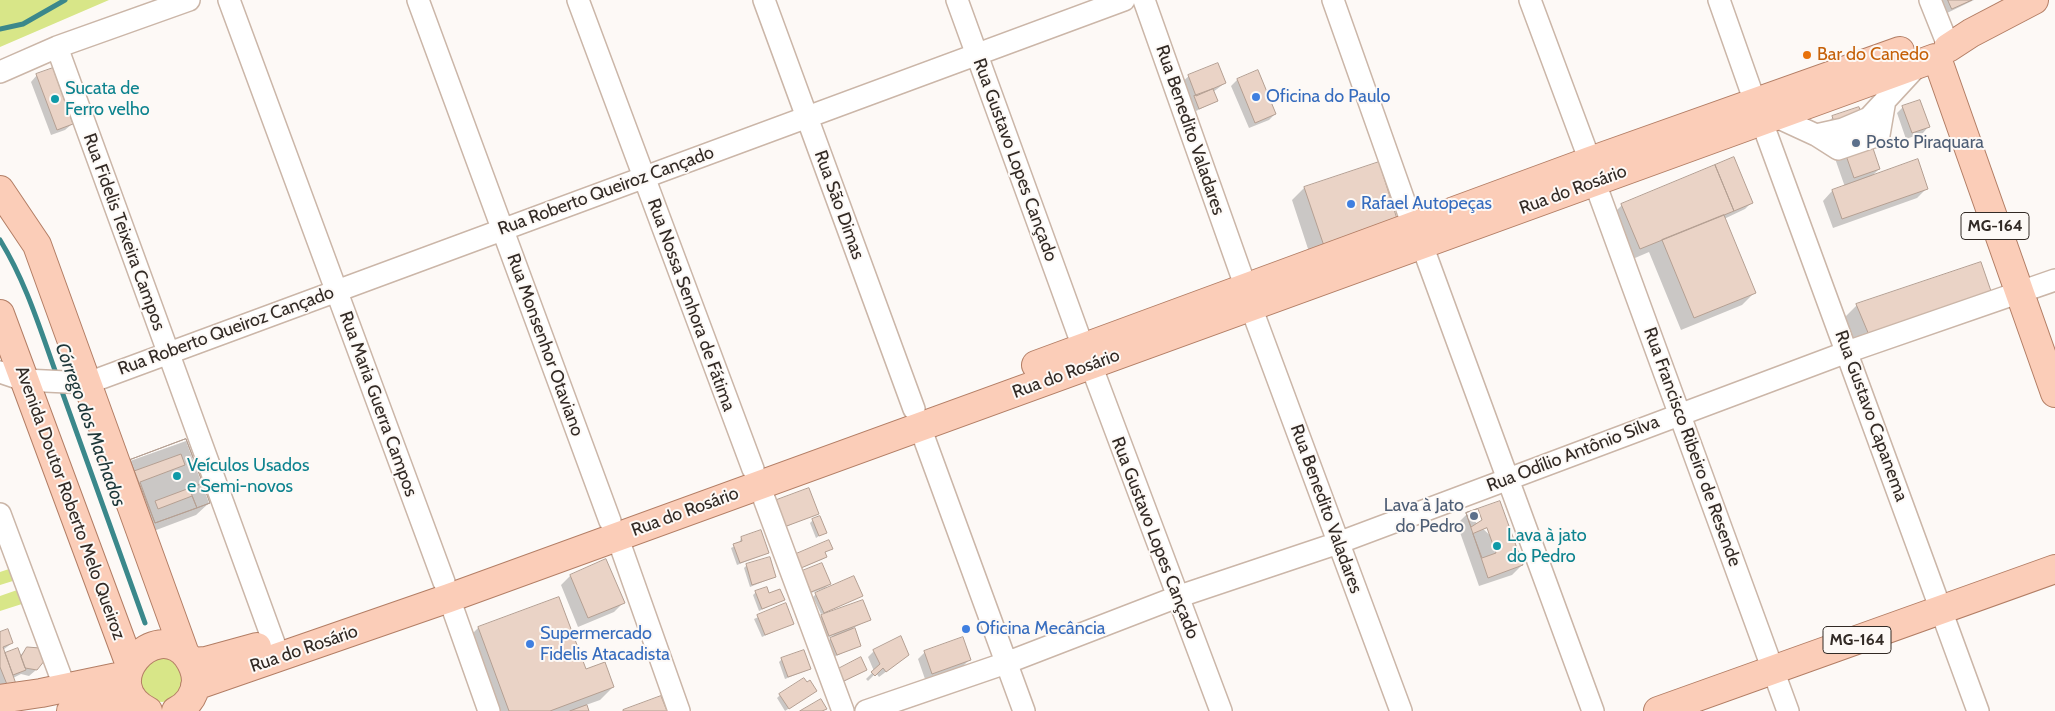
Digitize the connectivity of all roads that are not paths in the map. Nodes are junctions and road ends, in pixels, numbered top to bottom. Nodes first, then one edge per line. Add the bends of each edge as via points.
1 (189, 0) edge
2 (229, 0) edge
3 (418, 0) edge
4 (578, 0) edge
5 (764, 0) edge
6 (957, 0) edge
7 (1124, 0) edge
8 (1144, 0) edge
9 (1333, 0) edge
10 (1530, 0) edge
11 (1719, 0) edge
12 (1915, 0) edge
13 (1930, 0) edge
14 (2034, 0) edge
15 (57, 47) junction
16 (1941, 47) junction
17 (976, 54) junction
18 (0, 72) edge
19 (1765, 113) junction
20 (807, 117) junction
21 (1592, 172) junction
22 (644, 177) junction
23 (0, 190) edge
24 (502, 229) junction
25 (1418, 236) junction
26 (2036, 286) edge
27 (336, 291) junction
28 (1248, 297) junction
29 (0, 314) edge
30 (2055, 344) edge
31 (168, 351) junction
32 (1847, 352) junction
33 (1087, 356) junction
34 (46, 379) edge
35 (2055, 393) edge
36 (1680, 414) junction
37 (917, 418) junction
38 (756, 477) junction
39 (1508, 479) junction
40 (0, 514) edge
41 (613, 529) junction
42 (1338, 543) junction
43 (2055, 569) edge
44 (446, 590) junction
45 (1177, 597) junction
46 (1942, 609) junction
47 (274, 643) junction
48 (1006, 663) junction
49 (129, 670) junction
50 (1773, 670) junction
51 (194, 681) edge
52 (0, 699) edge
53 (68, 700) edge
54 (142, 708) edge
55 (176, 711) edge
56 (489, 711) edge
57 (679, 711) edge
58 (843, 711) edge
59 (866, 711) edge
60 (1024, 711) edge
61 (1221, 711) edge
62 (1401, 711) edge
63 (1593, 711) edge
64 (1658, 711) edge
65 (1788, 711) edge
66 (1978, 711) edge

1 - 15 street
2 - 27 street, Rua Maria Guerra Campos
3 - 24 street, Rua Monsenhor Otaviano
4 - 22 street, Rua Nossa Senhora de Fátima
5 - 20 street, Rua São Dimas
6 - 17 street, Rua Gustavo Lopes Cançado
7 - 17 street, Rua Roberto Queiroz Cançado
8 - 28 street, Rua Benedito Valadares
9 - 25 street
10 - 21 street, Rua Francisco Ribeiro de Resende
11 - 19 street, Rua Gustavo Capanema
12 - 16 street
13 - 16 street
14 - 16 main road, Rua do Rosário
15 - 18 street
15 - 31 street, Rua Fidelis Teixeira Campos
16 - 19 main road, Rua do Rosário
16 - 19 street via 1869,118 1843,129 1816,135
16 - 26 main road, MG-164
17 - 20 street, Rua Roberto Queiroz Cançado
17 - 33 street, Rua Gustavo Lopes Cançado
19 - 21 main road, Rua do Rosário
19 - 32 street, Rua Gustavo Capanema
20 - 22 street, Rua Roberto Queiroz Cançado
20 - 37 street, Rua São Dimas
21 - 25 main road, Rua do Rosário
21 - 36 street, Rua Francisco Ribeiro de Resende
22 - 24 street, Rua Roberto Queiroz Cançado
22 - 38 street, Rua Nossa Senhora de Fátima
23 - 34 main road, Avenida Doutor Roberto Melo Queiroz via 37,245
24 - 27 street, Rua Roberto Queiroz Cançado
24 - 41 street, Rua Monsenhor Otaviano
25 - 28 main road, Rua do Rosário
25 - 39 street
26 - 30 main road, MG-164
26 - 32 street, Rua Odílio Antônio Silva
26 - 35 main road, MG-164
27 - 31 street, Rua Roberto Queiroz Cançado
27 - 44 street, Rua Maria Guerra Campos
28 - 33 main road, Rua do Rosário
28 - 42 street, Rua Benedito Valadares
29 - 34 main road, Avenida Doutor Roberto Melo Queiroz
31 - 34 street, Rua Roberto Queiroz Cançado
31 - 47 street, Rua Fidelis Teixeira Campos
32 - 36 street, Rua Odílio Antônio Silva
32 - 46 street, Rua Gustavo Capanema
33 - 37 main road, Rua do Rosário
33 - 45 street, Rua Gustavo Lopes Cançado
34 - 49 main road, Avenida Doutor Roberto Melo Queiroz
34 - 51 main road, Avenida Doutor Roberto Melo Queiroz
36 - 39 street, Rua Odílio Antônio Silva
36 - 50 street, Rua Francisco Ribeiro de Resende
37 - 38 main road, Rua do Rosário
37 - 48 street, Rua São Dimas
38 - 41 main road, Rua do Rosário
38 - 58 street, Rua Nossa Senhora de Fátima
39 - 42 street, Rua Odílio Antônio Silva
39 - 63 street
40 - 53 street
41 - 44 main road, Rua do Rosário
41 - 57 street, Rua Monsenhor Otaviano
42 - 45 street, Rua Odílio Antônio Silva
42 - 62 street, Rua Benedito Valadares
43 - 46 main road, MG-164
44 - 47 main road, Rua do Rosário
44 - 51 main road, Rua do Rosário via 300,651
44 - 56 street, Rua Maria Guerra Campos
45 - 48 street, Rua Odílio Antônio Silva
45 - 61 street, Rua Gustavo Lopes Cançado
46 - 50 main road, MG-164
46 - 66 street, Rua Gustavo Capanema
47 - 51 main road, Rua do Rosário via 206,661
48 - 59 street, Rua Odílio Antônio Silva
48 - 60 street, Rua São Dimas
49 - 51 main road via 136,656 155,646 171,647
49 - 53 main road
49 - 54 main road, Avenida Doutor Roberto Melo Queiroz via 130,694
50 - 64 main road, MG-164
50 - 65 street, Rua Francisco Ribeiro de Resende
51 - 55 main road via 189,701
52 - 53 main road
53 - 54 main road

